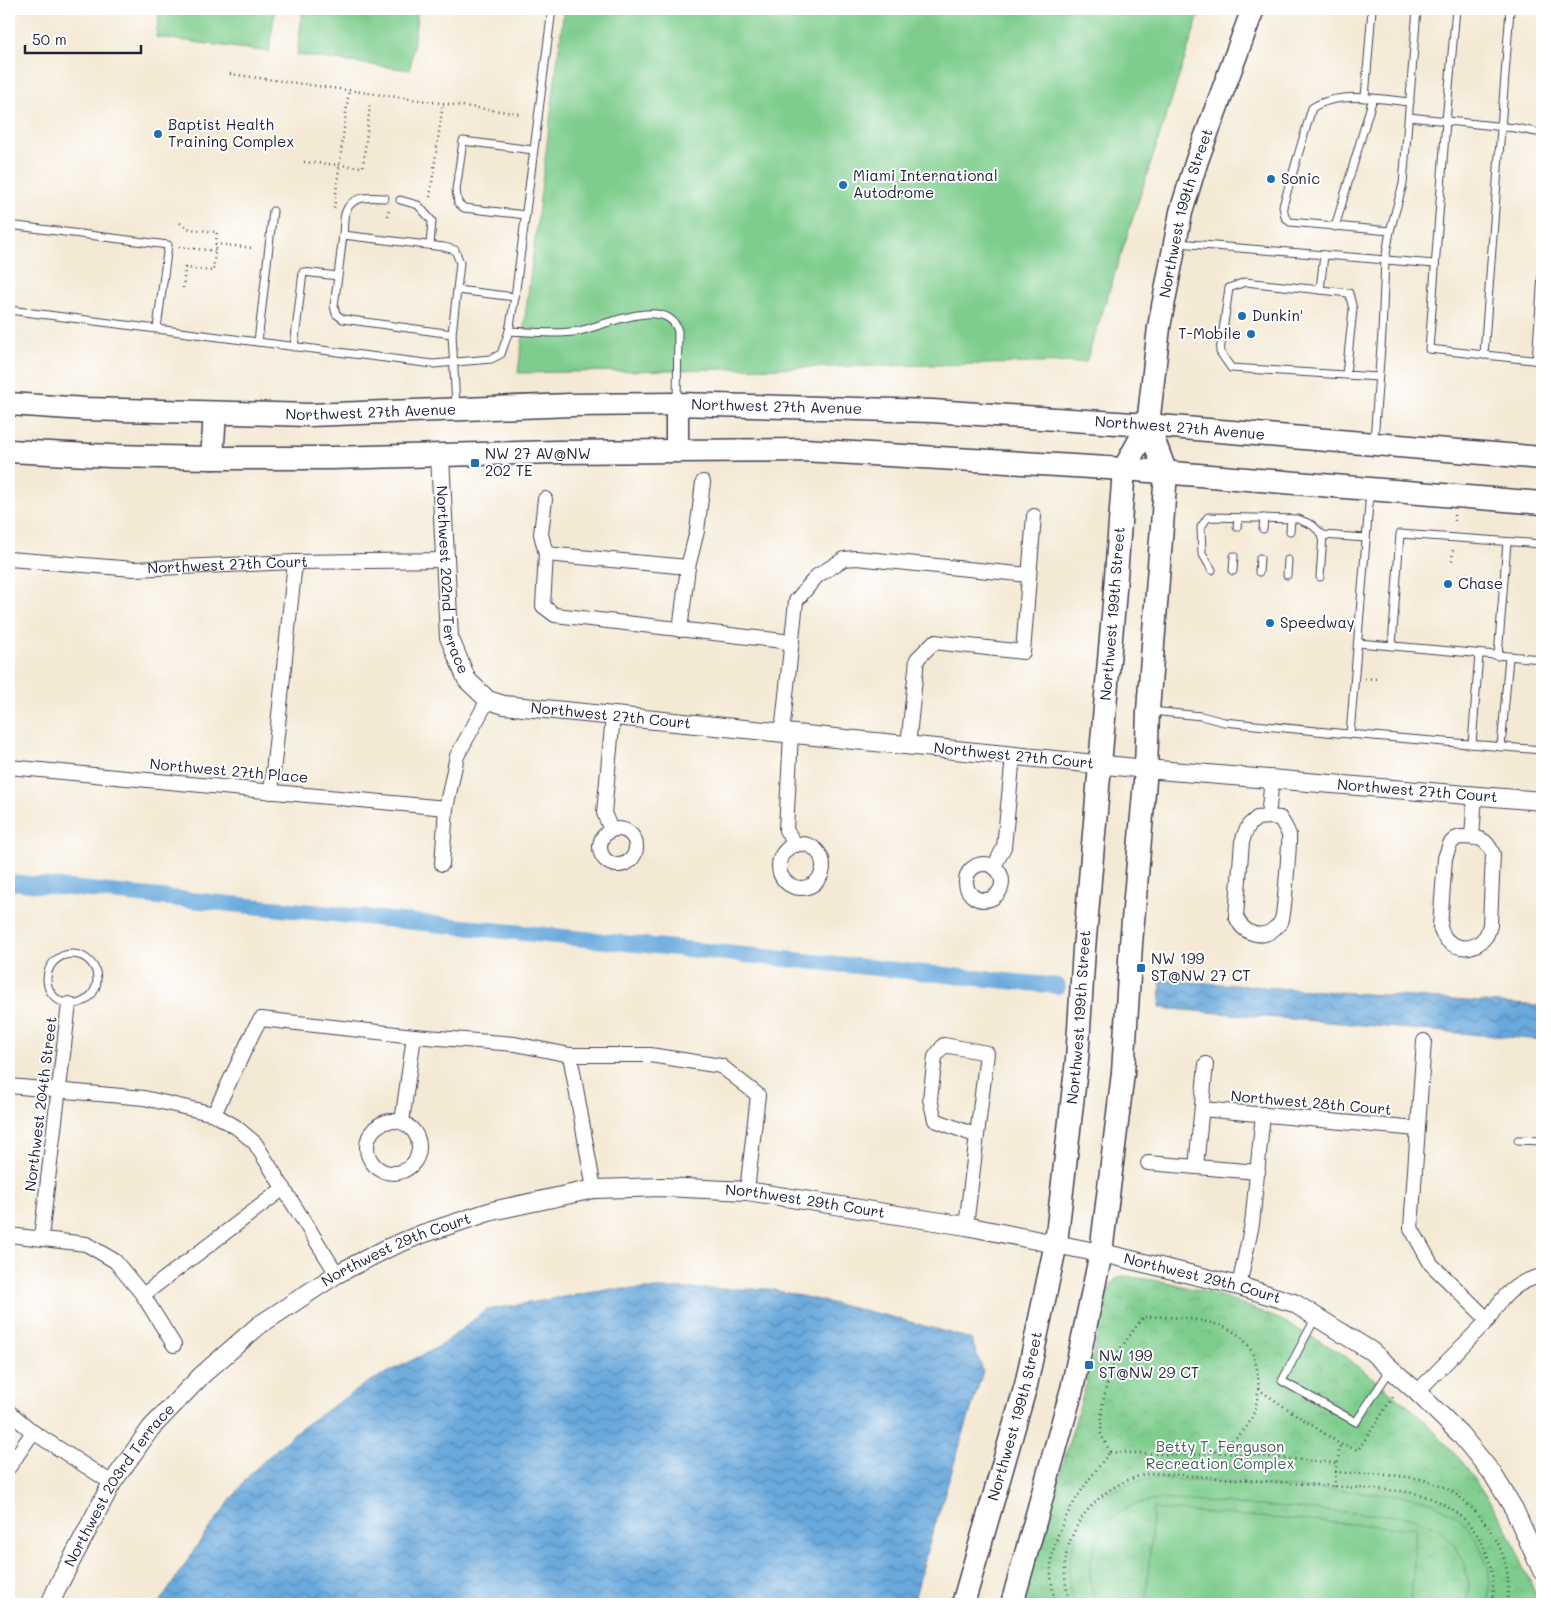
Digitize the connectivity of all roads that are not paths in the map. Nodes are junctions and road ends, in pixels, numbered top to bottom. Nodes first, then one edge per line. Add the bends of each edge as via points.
1 (552, 9) edge
2 (1254, 9) edge
3 (1372, 9) edge
4 (1417, 9) edge
5 (1456, 9) edge
6 (1510, 9) edge
7 (1364, 98) junction
8 (1373, 98) junction
9 (1410, 102) junction
10 (1409, 117) junction
11 (1446, 121) junction
12 (1501, 126) junction
13 (1542, 133) edge
14 (533, 150) junction
15 (385, 198) dead end
16 (400, 200) dead end
17 (273, 211) dead end
18 (526, 215) junction
19 (9, 225) edge
20 (1336, 227) junction
21 (1390, 231) junction
22 (343, 235) junction
23 (1175, 242) junction
24 (430, 245) junction
25 (1324, 255) junction
26 (1385, 260) junction
27 (1435, 264) junction
28 (1542, 275) edge
29 (338, 276) junction
30 (457, 290) junction
31 (1320, 290) junction
32 (515, 297) junction
33 (9, 310) edge
34 (157, 328) junction
35 (509, 331) junction
36 (452, 334) junction
37 (258, 342) junction
38 (294, 347) junction
39 (1484, 355) junction
40 (1539, 361) edge
41 (454, 363) junction
42 (1346, 375) junction
43 (1378, 377) junction
44 (9, 404) edge
45 (677, 404) junction
46 (456, 409) junction
47 (215, 413) junction
48 (1148, 425) junction
49 (1373, 444) junction
50 (677, 450) junction
51 (9, 451) edge
52 (440, 456) junction
53 (212, 458) junction
54 (1542, 458) edge
55 (1124, 469) junction
56 (1166, 473) junction
57 (703, 482) dead end
58 (1370, 489) junction
59 (545, 499) dead end
60 (1542, 503) edge
61 (1034, 516) dead end
62 (1238, 518) junction
63 (1264, 518) junction
64 (1291, 519) junction
65 (1237, 527) dead end
66 (1263, 529) dead end
67 (1290, 531) dead end
68 (1323, 535) junction
69 (1366, 538) junction
70 (1507, 542) junction
71 (1542, 544) edge
72 (546, 554) junction
73 (1234, 556) dead end
74 (1260, 558) dead end
75 (9, 559) edge
76 (445, 560) junction
77 (1288, 560) dead end
78 (295, 562) junction
79 (688, 567) junction
80 (1212, 570) dead end
81 (1233, 571) dead end
82 (1259, 572) dead end
83 (1287, 574) dead end
84 (1028, 575) junction
85 (1320, 577) dead end
86 (680, 630) junction
87 (792, 642) junction
88 (1358, 643) junction
89 (1392, 646) junction
90 (1479, 654) junction
91 (1498, 656) junction
92 (1509, 657) junction
93 (1542, 659) edge
94 (488, 700) junction
95 (1148, 711) junction
96 (613, 716) junction
97 (786, 734) junction
98 (1350, 734) junction
99 (1472, 744) junction
100 (908, 746) junction
101 (1501, 746) junction
102 (1542, 750) edge
103 (1013, 756) junction
104 (1100, 765) junction
105 (9, 767) edge
106 (1146, 769) junction
107 (1272, 779) junction
108 (271, 792) junction
109 (1474, 795) junction
110 (1542, 801) edge
111 (446, 808) junction
112 (1268, 817) junction
113 (611, 830) dead end
114 (1472, 837) junction
115 (796, 845) dead end
116 (442, 864) dead end
117 (994, 867) dead end
118 (69, 1004) junction
119 (414, 1036) junction
120 (1424, 1041) dead end
121 (570, 1055) junction
122 (1206, 1064) dead end
123 (9, 1086) edge
124 (58, 1090) junction
125 (1202, 1109) junction
126 (214, 1114) junction
127 (1264, 1114) junction
128 (402, 1122) dead end
129 (1417, 1129) junction
130 (977, 1136) junction
131 (1518, 1140) dead end
132 (1542, 1141) edge
133 (1148, 1163) dead end
134 (1196, 1167) junction
135 (1258, 1172) junction
136 (284, 1188) junction
137 (594, 1189) junction
138 (747, 1191) junction
139 (966, 1226) junction
140 (9, 1235) edge
141 (41, 1238) junction
142 (1056, 1243) junction
143 (1101, 1253) junction
144 (337, 1274) junction
145 (1542, 1276) edge
146 (1239, 1286) junction
147 (143, 1295) junction
148 (1316, 1317) junction
149 (1488, 1320) junction
150 (174, 1344) dead end
151 (202, 1375) joint
152 (1404, 1381) junction
153 (9, 1412) edge
154 (33, 1432) junction
155 (9, 1467) edge
156 (112, 1483) junction
157 (1542, 1571) edge
158 (50, 1604) edge
159 (963, 1604) edge
160 (1012, 1604) edge

1 - 14 lane
2 - 23 main road, Northwest 199th Street via 1197,160
3 - 7 lane
4 - 9 lane
5 - 11 lane
6 - 12 lane
7 - 8 lane
7 - 20 lane via 1320,102 1312,108 1283,206 1285,218 1290,222
8 - 9 lane
8 - 20 lane
9 - 10 lane
10 - 11 lane
10 - 21 lane via 1403,184
11 - 12 lane
11 - 27 lane
12 - 13 lane
12 - 39 lane
14 - 18 lane
14 - 18 lane via 463,142 456,190 458,203 464,208
15 - 22 lane via 368,196 353,201 346,211
16 - 24 lane via 418,205 432,221
17 - 37 lane
18 - 32 lane
19 - 34 lane via 168,245
20 - 21 lane
21 - 26 lane
22 - 24 lane
22 - 29 lane
23 - 25 lane
23 - 48 main road, Northwest 199th Street via 1158,327
24 - 30 lane via 455,250 460,263
25 - 26 lane
25 - 31 lane
26 - 27 lane
26 - 43 lane
27 - 39 lane via 1429,349
28 - 40 lane
29 - 36 lane via 334,306 336,314 343,319
29 - 38 lane via 303,272
30 - 32 lane
30 - 36 lane
31 - 42 lane via 1349,293 1353,308
31 - 42 lane via 1245,282 1229,288 1220,352 1231,368
32 - 35 lane
33 - 34 lane
34 - 37 lane
35 - 41 lane via 501,354 491,360
35 - 45 lane via 567,332 644,314 663,315 672,319 678,331
36 - 41 lane
37 - 38 lane
38 - 41 lane via 433,364
39 - 40 lane
41 - 46 lane
42 - 43 lane
43 - 49 lane
44 - 47 main road, Northwest 27th Avenue
45 - 46 main road, Northwest 27th Avenue
45 - 48 main road, Northwest 27th Avenue via 932,411
45 - 50 main road
46 - 47 main road, Northwest 27th Avenue via 309,415
47 - 53 main road
48 - 49 main road, Northwest 27th Avenue
48 - 55 main road, Northwest 199th Street
48 - 56 main road, Northwest 199th Street
49 - 54 main road, Northwest 27th Avenue
50 - 52 main road
50 - 55 main road via 803,450
51 - 53 main road
52 - 53 main road
52 - 76 street, Northwest 202nd Terrace
55 - 56 main road
55 - 104 main road, Northwest 199th Street
56 - 58 main road
56 - 95 main road, Northwest 199th Street
57 - 79 street via 697,532
58 - 60 main road
58 - 69 lane
59 - 72 street via 541,534
61 - 84 street
62 - 63 lane
62 - 65 lane
62 - 80 lane via 1208,518 1201,527 1202,553
63 - 64 lane
63 - 66 lane
64 - 67 lane
64 - 68 lane via 1312,525
68 - 69 lane
68 - 85 lane
69 - 88 lane
70 - 71 lane
70 - 89 lane via 1400,534
70 - 91 lane
72 - 79 street
72 - 86 street via 542,606 556,615
73 - 81 lane
74 - 82 lane
75 - 78 street, Northwest 27th Court via 134,569
76 - 78 street, Northwest 27th Court
76 - 94 street, Northwest 202nd Terrace via 449,637 467,680
77 - 83 lane
78 - 108 street
79 - 86 street
84 - 87 street via 844,559 817,576 796,601
84 - 100 street via 1022,652 934,642 917,659
86 - 87 street
87 - 97 street
88 - 89 lane
88 - 98 lane
89 - 90 lane
90 - 91 lane
90 - 99 lane
91 - 92 lane
92 - 93 lane
92 - 101 lane
94 - 96 street, Northwest 27th Court via 504,705
94 - 111 street via 457,756
95 - 98 lane
95 - 106 main road, Northwest 199th Street
96 - 97 street, Northwest 27th Court
96 - 113 street via 604,813
97 - 100 street, Northwest 27th Court
97 - 115 street via 786,830
98 - 99 lane
99 - 101 lane
100 - 103 street, Northwest 27th Court
101 - 102 lane
103 - 104 street, Northwest 27th Court
103 - 117 street via 1004,847
104 - 106 street, Northwest 27th Court
104 - 142 main road, Northwest 199th Street via 1077,1060
105 - 108 street, Northwest 27th Place
106 - 107 street, Northwest 27th Court
106 - 143 main road, Northwest 199th Street via 1123,1073
107 - 109 street, Northwest 27th Court
107 - 112 street
108 - 111 street, Northwest 27th Place
109 - 110 street, Northwest 27th Court
109 - 114 street
111 - 116 street
112 - 112 street via 1257,818 1249,825 1242,842 1236,916 1246,931 1262,935 1270,933 1282,920 1289,836 1280,818
114 - 114 street via 1489,844 1493,854 1490,925 1479,942 1454,946 1442,935 1440,927 1445,858 1455,839
118 - 118 lane via 54,996 48,973 57,959 73,954 88,960 97,981 85,1000
118 - 124 street, Northwest 204th Street
119 - 121 street via 515,1044
119 - 126 street via 261,1019
119 - 128 street
120 - 129 street
121 - 137 street
121 - 138 street via 650,1055 721,1066 758,1094
122 - 125 street
123 - 124 street
124 - 126 street via 144,1098
124 - 141 street, Northwest 204th Street
125 - 127 street, Northwest 28th Court
125 - 134 street
126 - 136 street via 255,1143
127 - 129 street, Northwest 28th Court
127 - 135 street
129 - 149 street via 1411,1228 1431,1264
130 - 130 street via 987,1053 944,1045 935,1057 930,1099 935,1120
130 - 139 street
131 - 132 lane
133 - 134 street
134 - 135 street
135 - 146 street via 1252,1224
136 - 144 street
136 - 147 street
137 - 138 street, Northwest 29th Court via 664,1186
137 - 144 street, Northwest 29th Court via 492,1211 422,1234
138 - 139 street, Northwest 29th Court
139 - 142 street, Northwest 29th Court
140 - 141 street
141 - 147 street via 86,1244 115,1261
142 - 143 street, Northwest 29th Court
142 - 159 main road, Northwest 199th Street via 1026,1386
143 - 146 street, Northwest 29th Court
143 - 160 main road, Northwest 199th Street via 1072,1389
144 - 151 street, Northwest 29th Court via 258,1326
145 - 149 street via 1513,1288
146 - 148 street, Northwest 29th Court via 1294,1302
147 - 150 street
148 - 152 street, Northwest 29th Court via 1371,1351
148 - 152 lane via 1282,1381 1356,1422
149 - 152 street
151 - 156 street, Northwest 203rd Terrace via 151,1428
152 - 157 street, Northwest 29th Court via 1460,1434 1492,1473 1514,1510
153 - 154 street
154 - 155 street
154 - 156 street
156 - 158 street, Northwest 203rd Terrace

